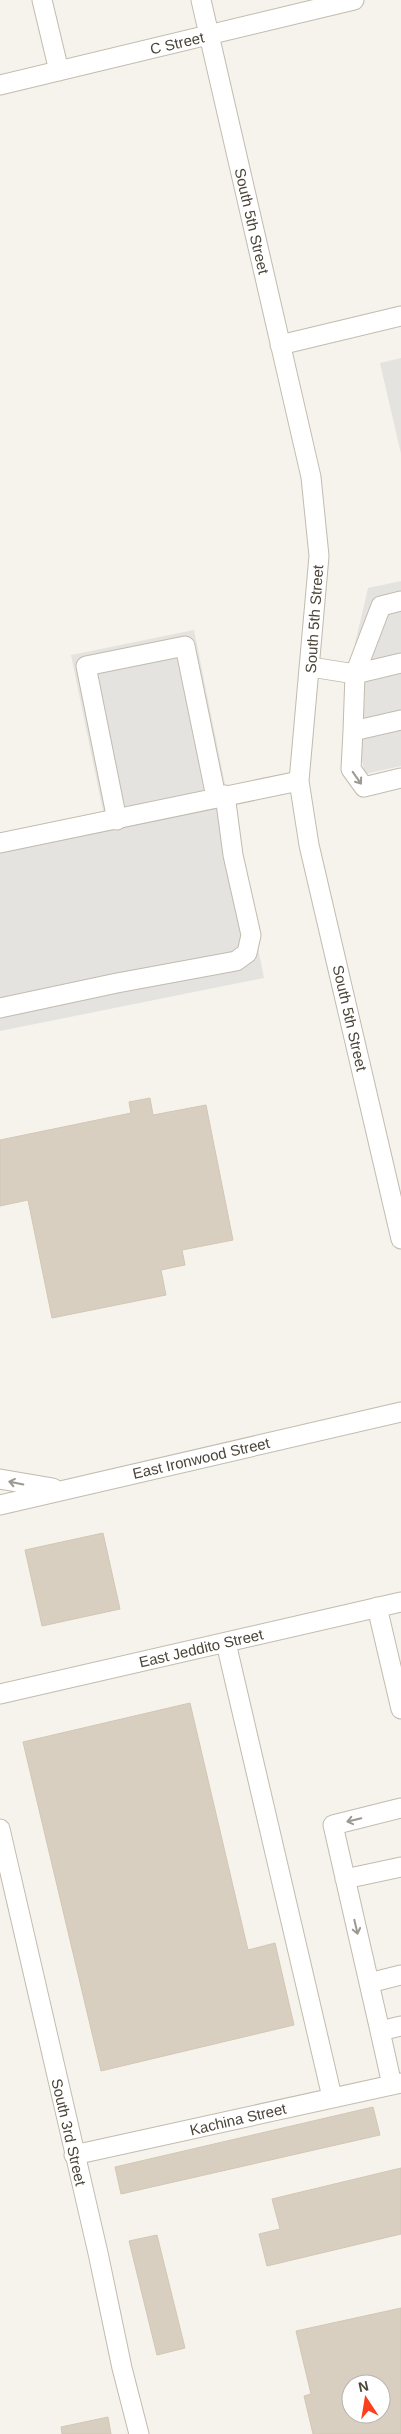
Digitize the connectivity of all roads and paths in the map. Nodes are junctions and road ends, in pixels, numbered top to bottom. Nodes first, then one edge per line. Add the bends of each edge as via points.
1 (42, 0) edge
2 (201, 0) edge
3 (354, 0) edge
4 (209, 35) junction
5 (59, 71) junction
6 (0, 85) edge
7 (401, 316) edge
8 (280, 344) junction
9 (401, 601) edge
10 (401, 663) edge
11 (311, 667) junction
12 (355, 674) junction
13 (401, 720) edge
14 (353, 731) junction
15 (401, 778) edge
16 (300, 781) junction
17 (221, 796) junction
18 (117, 820) junction
19 (0, 843) edge
20 (0, 1008) edge
21 (401, 1239) edge
22 (401, 1412) edge
23 (0, 1479) edge
24 (67, 1490) junction
25 (0, 1505) edge
26 (401, 1602) edge
27 (377, 1607) junction
28 (226, 1643) junction
29 (0, 1694) edge
30 (401, 1710) edge
31 (401, 1808) edge
32 (0, 1829) edge
33 (401, 1867) edge
34 (345, 1879) junction
35 (401, 1975) edge
36 (369, 1983) junction
37 (401, 2026) edge
38 (380, 2031) junction
39 (397, 2084) edge
40 (332, 2098) junction
41 (74, 2155) junction
42 (139, 2434) edge

1 - 5 street
2 - 4 street, South 5th Street
3 - 4 street, C Street
4 - 5 street, C Street
4 - 8 street, South 5th Street
5 - 6 street, C Street
7 - 8 street
8 - 11 street, South 5th Street via 311,477 318,556
9 - 12 street via 381,606
10 - 12 street
11 - 12 street
11 - 16 street, South 5th Street
12 - 14 street
13 - 14 street
14 -> 15 street via 351,769 364,787
16 - 17 street
16 - 21 street, South 5th Street via 309,845
17 - 18 street
17 - 18 street via 185,646 86,666
17 - 20 street via 251,935 247,953 236,961
18 - 19 street
22 - 24 street, East Ironwood Street
24 -> 23 street
24 - 25 street, East Ironwood Street
26 - 27 street, East Jeddito Street
27 - 28 street, East Jeddito Street
27 - 30 street
28 - 29 street, East Jeddito Street
28 - 40 street
31 -> 34 street via 333,1825
32 - 41 street, South 3rd Street
33 - 34 street
34 -> 36 street
35 - 36 street
36 - 38 street
37 - 38 street
38 - 39 street
39 - 40 street, Kachina Street
40 - 41 street, Kachina Street
41 - 42 street, South 3rd Street

